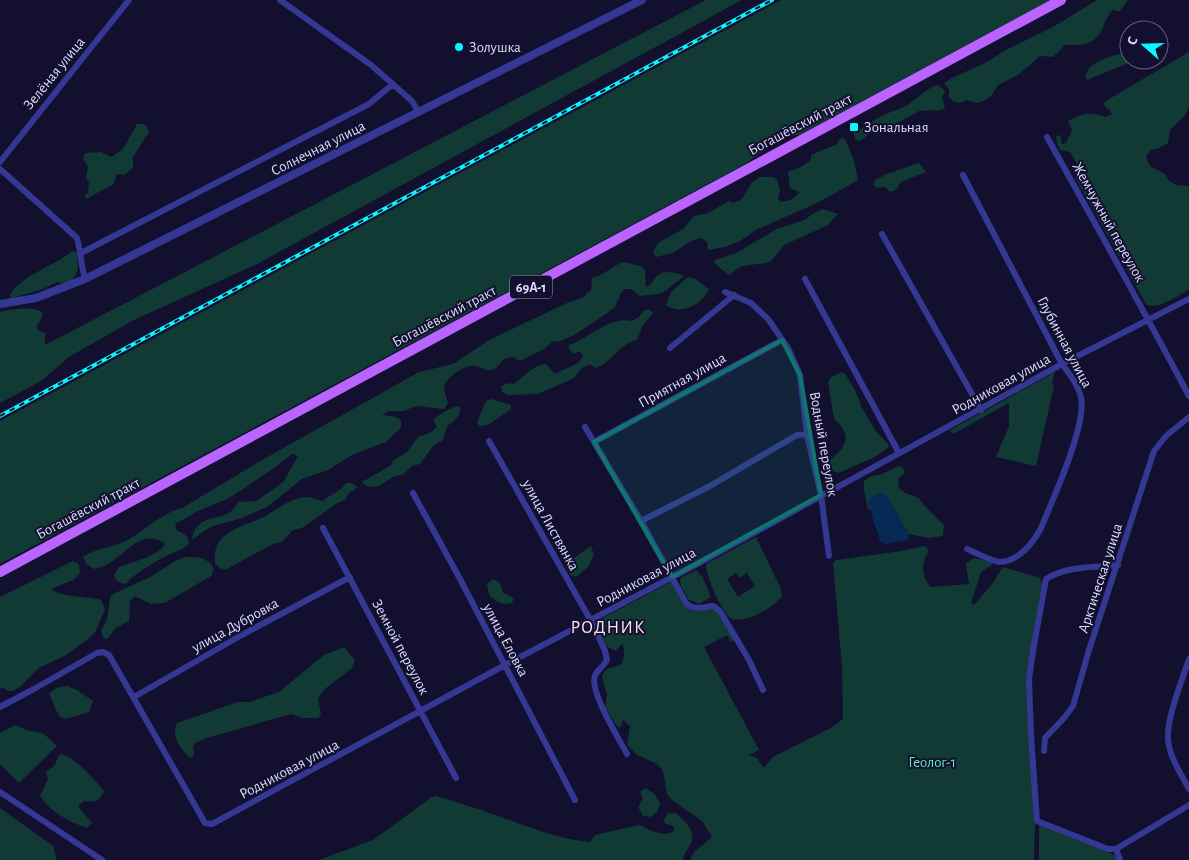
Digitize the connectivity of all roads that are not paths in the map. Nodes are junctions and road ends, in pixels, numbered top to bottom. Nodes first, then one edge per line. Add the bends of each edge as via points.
1 (129, 0) edge
2 (280, 0) edge
3 (642, 0) edge
4 (1060, 0) edge
5 (393, 84) junction
6 (419, 113) junction
7 (1047, 137) dead end
8 (0, 162) edge
9 (0, 169) edge
10 (963, 175) dead end
11 (882, 234) dead end
12 (81, 253) junction
13 (85, 279) junction
14 (805, 279) dead end
15 (725, 292) dead end
16 (734, 296) junction
17 (1189, 298) edge
18 (0, 304) edge
19 (1149, 319) junction
20 (782, 340) junction
21 (670, 348) dead end
22 (1062, 364) junction
23 (1189, 396) edge
24 (981, 410) junction
25 (1189, 417) edge
26 (585, 427) dead end
27 (807, 434) junction
28 (489, 441) dead end
29 (594, 442) junction
30 (899, 453) junction
31 (413, 493) dead end
32 (821, 495) junction
33 (641, 521) junction
34 (324, 528) dead end
35 (967, 549) dead end
36 (829, 556) dead end
37 (1118, 565) junction
38 (0, 572) edge
39 (350, 577) junction
40 (672, 577) junction
41 (591, 621) junction
42 (1189, 659) edge
43 (505, 665) junction
44 (763, 690) dead end
45 (134, 697) junction
46 (0, 707) edge
47 (421, 712) junction
48 (1044, 750) dead end
49 (627, 754) dead end
50 (456, 778) dead end
51 (1189, 789) edge
52 (0, 792) edge
53 (575, 800) dead end
54 (1189, 805) edge
55 (1116, 849) junction
56 (102, 860) edge
57 (1120, 860) edge

1 - 8 street, Зелёная улица
2 - 5 street
3 - 6 street, Солнечная улица
4 - 38 main road, Богашёвский тракт / 69А-1
5 - 6 street via 412,101
5 - 12 street via 369,104
6 - 13 street, Солнечная улица
7 - 19 street, Жемчужный переулок
9 - 12 street via 77,238
10 - 22 street, Глубинная улица
11 - 24 street
12 - 13 street
13 - 18 street, Солнечная улица via 36,298
14 - 30 street
15 - 16 street, Водный переулок
16 - 20 street, Водный переулок via 751,303
16 - 21 street
17 - 19 street, Родниковая улица
19 - 22 street, Родниковая улица
19 - 23 street, Жемчужный переулок
20 - 27 street, Водный переулок via 800,375
20 - 29 street, Приятная улица
22 - 24 street, Родниковая улица
22 - 35 street, Глубинная улица via 1076,385 1082,408 1072,447 1042,528 1030,546 1011,559 999,562
24 - 30 street, Родниковая улица
25 - 37 street, Арктическая улица via 1154,450
26 - 29 street
27 - 32 street, Водный переулок
27 - 33 street via 797,436
28 - 41 street, улица Листвянка
29 - 33 street
30 - 32 street, Родниковая улица
31 - 43 street, улица Еловка
32 - 36 street, Водный переулок
32 - 40 street, Родниковая улица
33 - 40 street
34 - 39 street, Земной переулок
37 - 48 street, Арктическая улица via 1073,706 1045,738
37 - 55 street via 1071,570 1046,579 1029,679 1037,821 1108,849
39 - 45 street, улица Дубровка
39 - 47 street, Земной переулок
40 - 41 street, Родниковая улица
40 - 44 street via 689,606 713,606 720,611
41 - 43 street, Родниковая улица
41 - 49 street, улица Листвянка via 607,660 594,678 599,699
42 - 51 street via 1167,731 1168,745
43 - 47 street, Родниковая улица
43 - 53 street, улица Еловка
45 - 46 street, Родниковая улица via 109,655 103,652
45 - 47 street, Родниковая улица via 205,822 212,824
47 - 50 street, Земной переулок
52 - 56 street
54 - 55 street
55 - 57 street

